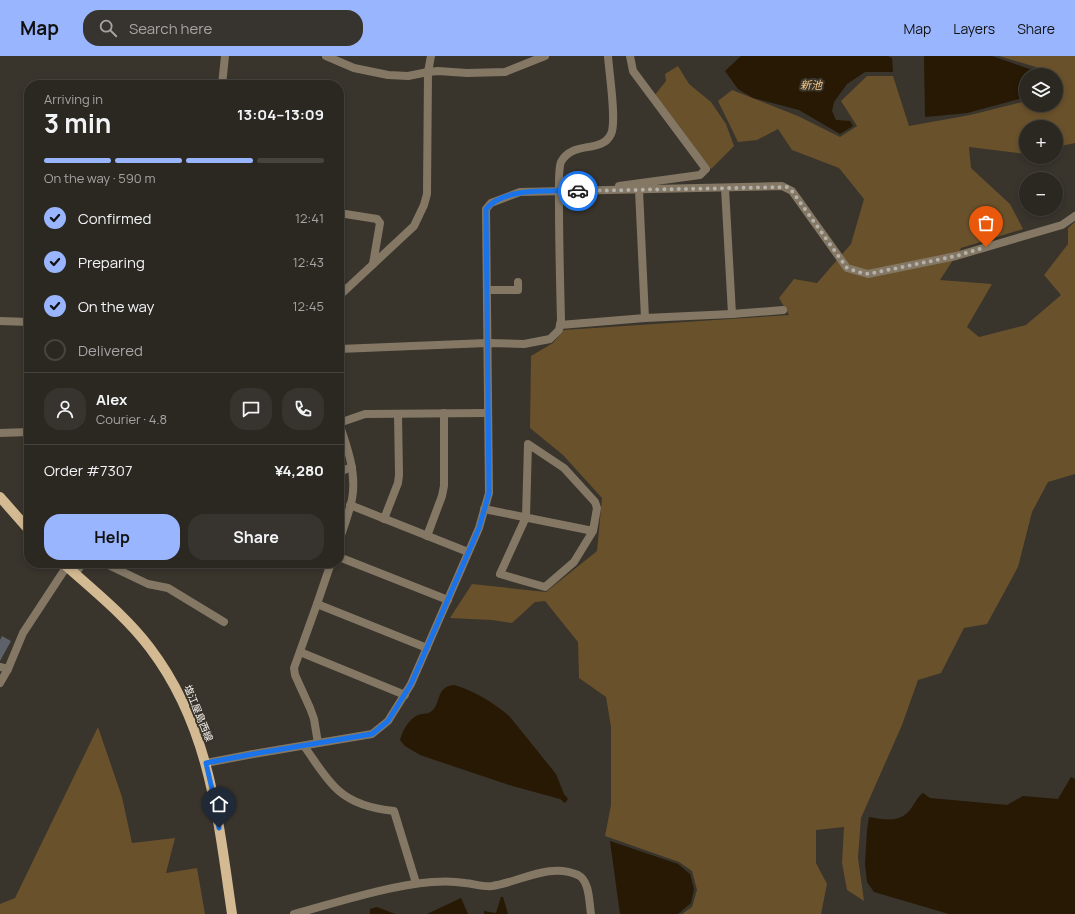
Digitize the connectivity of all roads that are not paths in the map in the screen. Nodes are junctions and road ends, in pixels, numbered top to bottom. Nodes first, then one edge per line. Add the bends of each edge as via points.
1 (225, 56) edge
2 (326, 56) edge
3 (431, 56) edge
4 (545, 56) edge
5 (608, 56) edge
6 (630, 56) edge
7 (428, 72) junction
8 (223, 80) edge
9 (725, 188) junction
10 (639, 190) junction
11 (581, 191) junction
12 (559, 192) junction
13 (344, 214) edge
14 (1075, 216) edge
15 (373, 264) junction
16 (518, 282) dead end
17 (486, 290) junction
18 (344, 291) edge
19 (783, 310) dead end
20 (732, 314) junction
21 (645, 318) junction
22 (0, 321) edge
23 (24, 322) edge
24 (560, 326) junction
25 (487, 343) junction
26 (344, 349) edge
27 (444, 413) junction
28 (488, 413) junction
29 (398, 414) junction
30 (344, 421) edge
31 (24, 432) edge
32 (0, 433) edge
33 (344, 440) edge
34 (352, 467) junction
35 (344, 470) edge
36 (0, 497) edge
37 (350, 505) junction
38 (484, 509) junction
39 (526, 517) junction
40 (384, 519) junction
41 (24, 524) edge
42 (344, 525) edge
43 (593, 531) junction
44 (427, 536) junction
45 (468, 552) junction
46 (344, 559) edge
47 (63, 568) edge
48 (69, 568) edge
49 (79, 568) edge
50 (114, 568) edge
51 (329, 568) edge
52 (75, 574) junction
53 (448, 600) junction
54 (317, 604) junction
55 (224, 622) dead end
56 (427, 648) junction
57 (300, 652) junction
58 (4, 668) edge
59 (0, 682) edge
60 (405, 695) junction
61 (318, 743) junction
62 (304, 746) junction
63 (206, 763) junction
64 (416, 883) junction
65 (232, 914) edge
66 (294, 914) edge
67 (591, 914) edge

1 - 8 street
2 - 7 street via 354,68 388,75 408,76
3 - 7 street
4 - 7 street via 505,72
5 - 12 street via 613,106 611,134 602,144 569,152 560,163
6 - 11 street via 633,71 706,169 700,175
7 - 15 street via 427,194 424,205 414,226
9 - 10 street
9 - 14 street via 787,187 847,268 868,274 956,256 1062,225
9 - 20 street
10 - 11 street
10 - 21 street
11 - 12 street
12 - 17 street via 520,192 491,203 486,209
12 - 24 street
13 - 15 street via 377,219 380,223
15 - 18 street
16 - 17 street via 518,290
17 - 25 street
19 - 20 street
20 - 21 street
21 - 24 street
22 - 23 street
24 - 25 street via 550,338 524,344
25 - 26 street
25 - 28 street
27 - 28 street
27 - 29 street
27 - 44 street via 444,486
28 - 38 street via 489,493
29 - 30 street via 365,414
29 - 40 street via 398,483
31 - 32 street
33 - 34 street
34 - 35 street
34 - 37 street
36 - 41 main road
37 - 40 street
37 - 42 street
38 - 39 street
38 - 45 street
39 - 43 street
39 - 43 street via 500,574 546,587 574,562
39 - 43 street via 528,444 564,468 595,502 597,508
40 - 44 street
44 - 45 street
45 - 53 street
46 - 53 street
47 - 58 street
48 - 52 main road, 塩江屋島西線
49 - 52 street
50 - 55 street via 148,584 168,588
51 - 54 street
52 - 63 main road, 塩江屋島西線 via 132,626 164,667 182,699
53 - 56 street
54 - 56 street
54 - 57 street
56 - 60 street
57 - 60 street
57 - 61 street via 294,668 295,675 314,719
58 - 59 street
60 - 61 street via 388,721 372,734
61 - 62 street
62 - 63 street
62 - 64 street via 339,791 366,806 394,811
63 - 65 main road, 塩江屋島西線
64 - 66 street
64 - 67 street via 445,881 493,886 542,873 571,873 580,876 584,881

